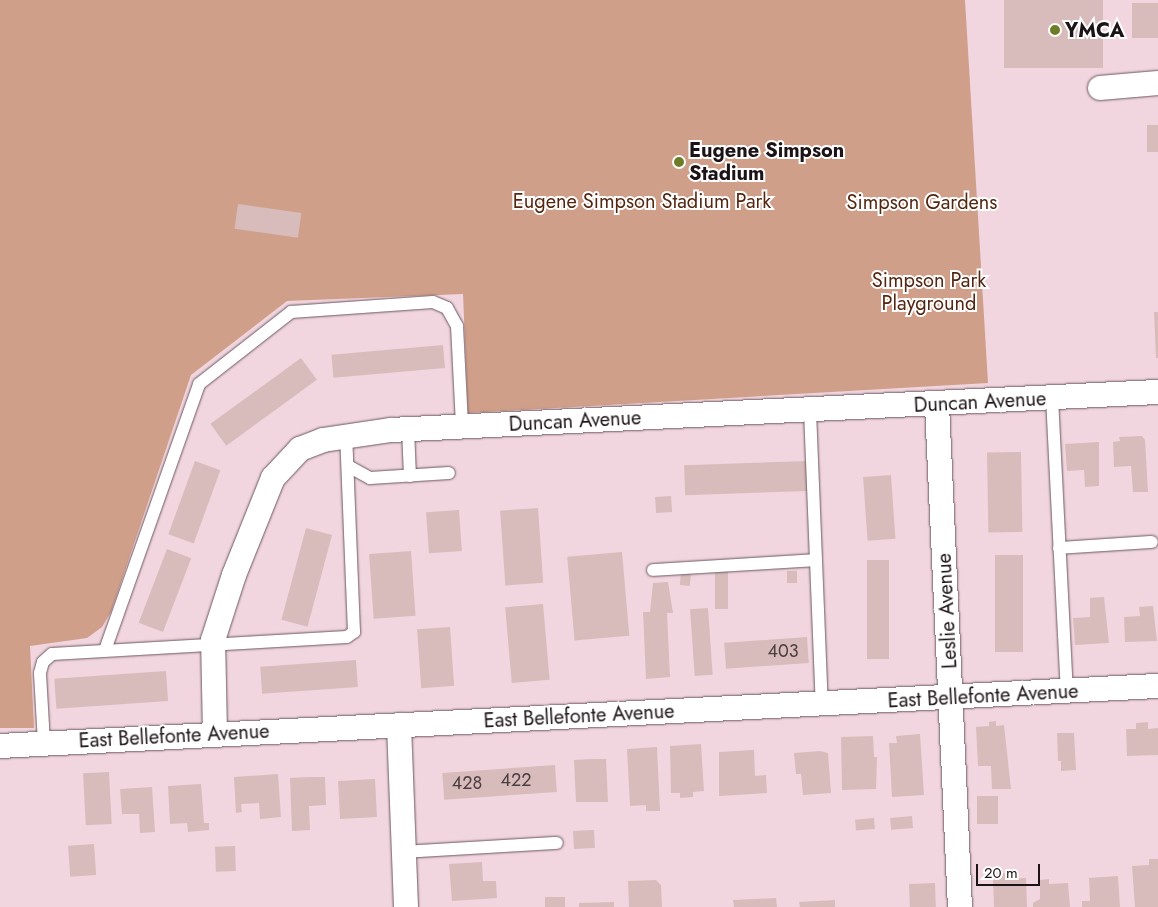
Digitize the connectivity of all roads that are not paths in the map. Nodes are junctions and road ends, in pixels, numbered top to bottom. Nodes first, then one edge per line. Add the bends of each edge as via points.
1 (1158, 84) edge
2 (1100, 88) dead end
3 (1158, 392) edge
4 (1052, 398) junction
5 (937, 405) junction
6 (810, 411) junction
7 (462, 426) junction
8 (408, 429) junction
9 (346, 435) junction
10 (348, 466) junction
11 (449, 473) dead end
12 (410, 476) junction
13 (1152, 542) dead end
14 (1059, 548) junction
15 (816, 560) junction
16 (653, 570) dead end
17 (213, 644) junction
18 (105, 650) junction
19 (1158, 686) edge
20 (1066, 691) junction
21 (951, 698) junction
22 (822, 704) junction
23 (399, 725) junction
24 (216, 733) junction
25 (44, 743) junction
26 (0, 746) edge
27 (557, 843) dead end
28 (404, 852) junction
29 (406, 907) edge
30 (960, 907) edge

1 - 2 street
3 - 4 street, Duncan Avenue
4 - 5 street, Duncan Avenue
4 - 14 lane
5 - 6 street, Duncan Avenue
5 - 21 street, Leslie Avenue
6 - 7 street, Duncan Avenue
6 - 15 lane
7 - 8 street, Duncan Avenue
7 - 18 lane via 457,326 447,308 433,302 291,312 198,384
8 - 9 street, Duncan Avenue
8 - 12 lane
9 - 10 lane
9 - 17 street, Duncan Avenue via 300,449 273,478 234,574
10 - 12 lane via 370,478
10 - 17 lane via 354,632 347,637
11 - 12 lane
13 - 14 lane
14 - 20 lane
15 - 16 lane
15 - 22 lane
17 - 18 lane
17 - 24 street, Duncan Avenue
18 - 25 lane via 58,653 43,662 40,673
19 - 20 street, East Bellefonte Avenue
20 - 21 street, East Bellefonte Avenue
21 - 22 street, East Bellefonte Avenue
21 - 30 street, Leslie Avenue
22 - 23 street, East Bellefonte Avenue
23 - 24 street, East Bellefonte Avenue
23 - 28 street
24 - 25 street, East Bellefonte Avenue
25 - 26 street, East Bellefonte Avenue
27 - 28 lane
28 - 29 street

